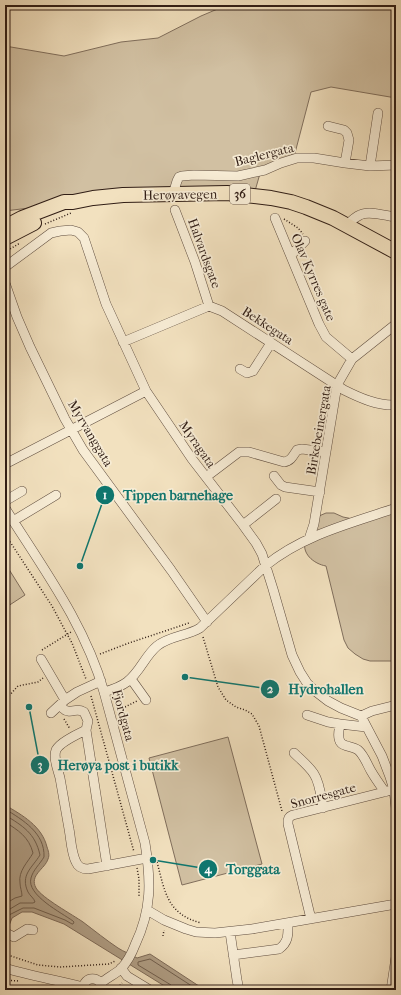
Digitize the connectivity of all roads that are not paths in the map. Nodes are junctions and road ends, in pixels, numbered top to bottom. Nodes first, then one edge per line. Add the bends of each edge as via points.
1 (378, 112) dead end
2 (328, 126) dead end
3 (345, 163) junction
4 (396, 165) edge
5 (370, 166) junction
6 (174, 194) junction
7 (73, 208) junction
8 (176, 210) dead end
9 (277, 217) road end
10 (396, 217) edge
11 (347, 225) junction
12 (5, 227) edge
13 (5, 238) edge
14 (305, 242) road end
15 (396, 252) edge
16 (291, 255) junction
17 (5, 266) edge
18 (5, 283) edge
19 (209, 306) junction
20 (396, 324) edge
21 (123, 342) junction
22 (271, 343) junction
23 (352, 359) junction
24 (240, 369) dead end
25 (337, 385) junction
26 (146, 391) junction
27 (396, 405) edge
28 (71, 429) junction
29 (326, 452) junction
30 (6, 460) edge
31 (274, 476) dead end
32 (206, 477) junction
33 (22, 491) dead end
34 (320, 492) junction
35 (56, 495) dead end
36 (276, 499) dead end
37 (5, 501) edge
38 (5, 508) edge
39 (396, 508) edge
40 (13, 521) junction
41 (243, 525) junction
42 (309, 539) junction
43 (265, 566) junction
44 (203, 622) junction
45 (41, 659) road end
46 (131, 679) junction
47 (101, 681) junction
48 (104, 692) junction
49 (145, 699) road end
50 (396, 705) edge
51 (58, 706) junction
52 (307, 715) dead end
53 (360, 716) junction
54 (340, 724) junction
55 (366, 727) junction
56 (86, 730) junction
57 (294, 752) dead end
58 (392, 790) edge
59 (323, 808) junction
60 (396, 808) edge
61 (151, 857) junction
62 (107, 866) junction
63 (396, 904) edge
64 (147, 910) junction
65 (311, 918) junction
66 (288, 923) junction
67 (33, 930) dead end
68 (230, 932) junction
69 (6, 933) dead end
70 (233, 956) junction
71 (396, 957) edge
72 (122, 963) junction
73 (5, 968) edge
74 (101, 986) edge
75 (83, 988) edge
76 (150, 990) edge
77 (239, 990) edge
78 (390, 990) edge

1 - 5 street
2 - 3 street via 347,133 349,140
3 - 5 street, Baglergata
3 - 6 street, Baglergata via 297,158 265,170 242,175 182,176 177,181
4 - 5 street, Baglergata
6 - 7 highway, Herøyavegen / 36 via 84,199
6 - 11 highway, Herøyavegen / 36 via 227,193 271,198 306,207
7 - 12 highway, Herøyavegen / 36 via 64,202
7 - 13 highway, Herøyavegen / 36 via 47,216
8 - 19 street, Halvardsgate
9 - 16 street, Olav Kyrres gate
10 - 11 street via 360,214
11 - 15 highway, Herøyavegen / 36
14 - 16 street
16 - 23 street, Olav Kyrres gate via 326,338
17 - 21 street, Myragata via 50,233 71,230 78,232 84,238 106,304
18 - 28 street, Myrvanggata via 30,347
19 - 21 street
19 - 22 street, Bekkegata via 222,311
20 - 23 street, Birkebeinergata
21 - 26 street, Myragata
22 - 24 street via 253,372 247,374
22 - 25 street, Bekkegata
23 - 25 street, Birkebeinergata
25 - 27 street, Bekkegata via 373,402
25 - 29 street, Birkebeinergata
26 - 28 street
26 - 32 street, Myragata
28 - 30 street
28 - 44 street, Myrvanggata via 96,469 162,558
29 - 32 street via 297,450 288,462 239,452
29 - 34 street, Birkebeinergata
31 - 34 street via 285,487
32 - 41 street, Myragata
33 - 37 street
34 - 42 street, Birkebeinergata
35 - 40 street
36 - 41 street
38 - 40 street, Fjordgata
39 - 42 street
40 - 47 street, Fjordgata via 70,611
41 - 43 street, Myragata via 262,554
42 - 43 street
43 - 44 street
43 - 53 street, Myragata via 292,655 306,683 328,701
44 - 46 street via 189,633 157,646
45 - 51 street via 50,674
46 - 48 street
46 - 49 street
47 - 48 street, Fjordgata
47 - 51 street via 77,692
48 - 61 street, Fjordgata
50 - 53 street
51 - 56 street via 68,711 80,709 84,712 88,721
52 - 54 street
53 - 55 street
54 - 55 street
54 - 58 street via 338,734 342,744 359,750 371,771
55 - 58 street via 382,756
56 - 62 street
56 - 62 street via 59,746 55,755 74,858 78,866 84,869
57 - 59 street via 314,773
58 - 59 street, Snorresgate
58 - 60 street
59 - 65 street, Snorresgate via 293,815 288,819
61 - 62 street
61 - 64 street, Fjordgata
63 - 65 street
64 - 68 street via 174,925 196,932
64 - 72 street, Fjordgata via 131,954
65 - 66 street
66 - 68 street
66 - 70 street via 284,945
67 - 69 street via 27,929 14,937
68 - 70 street
70 - 77 street
71 - 78 street
72 - 74 street, Fjordgata
72 - 76 street via 127,976
73 - 75 street
74 - 75 street via 98,980 90,979 84,983

